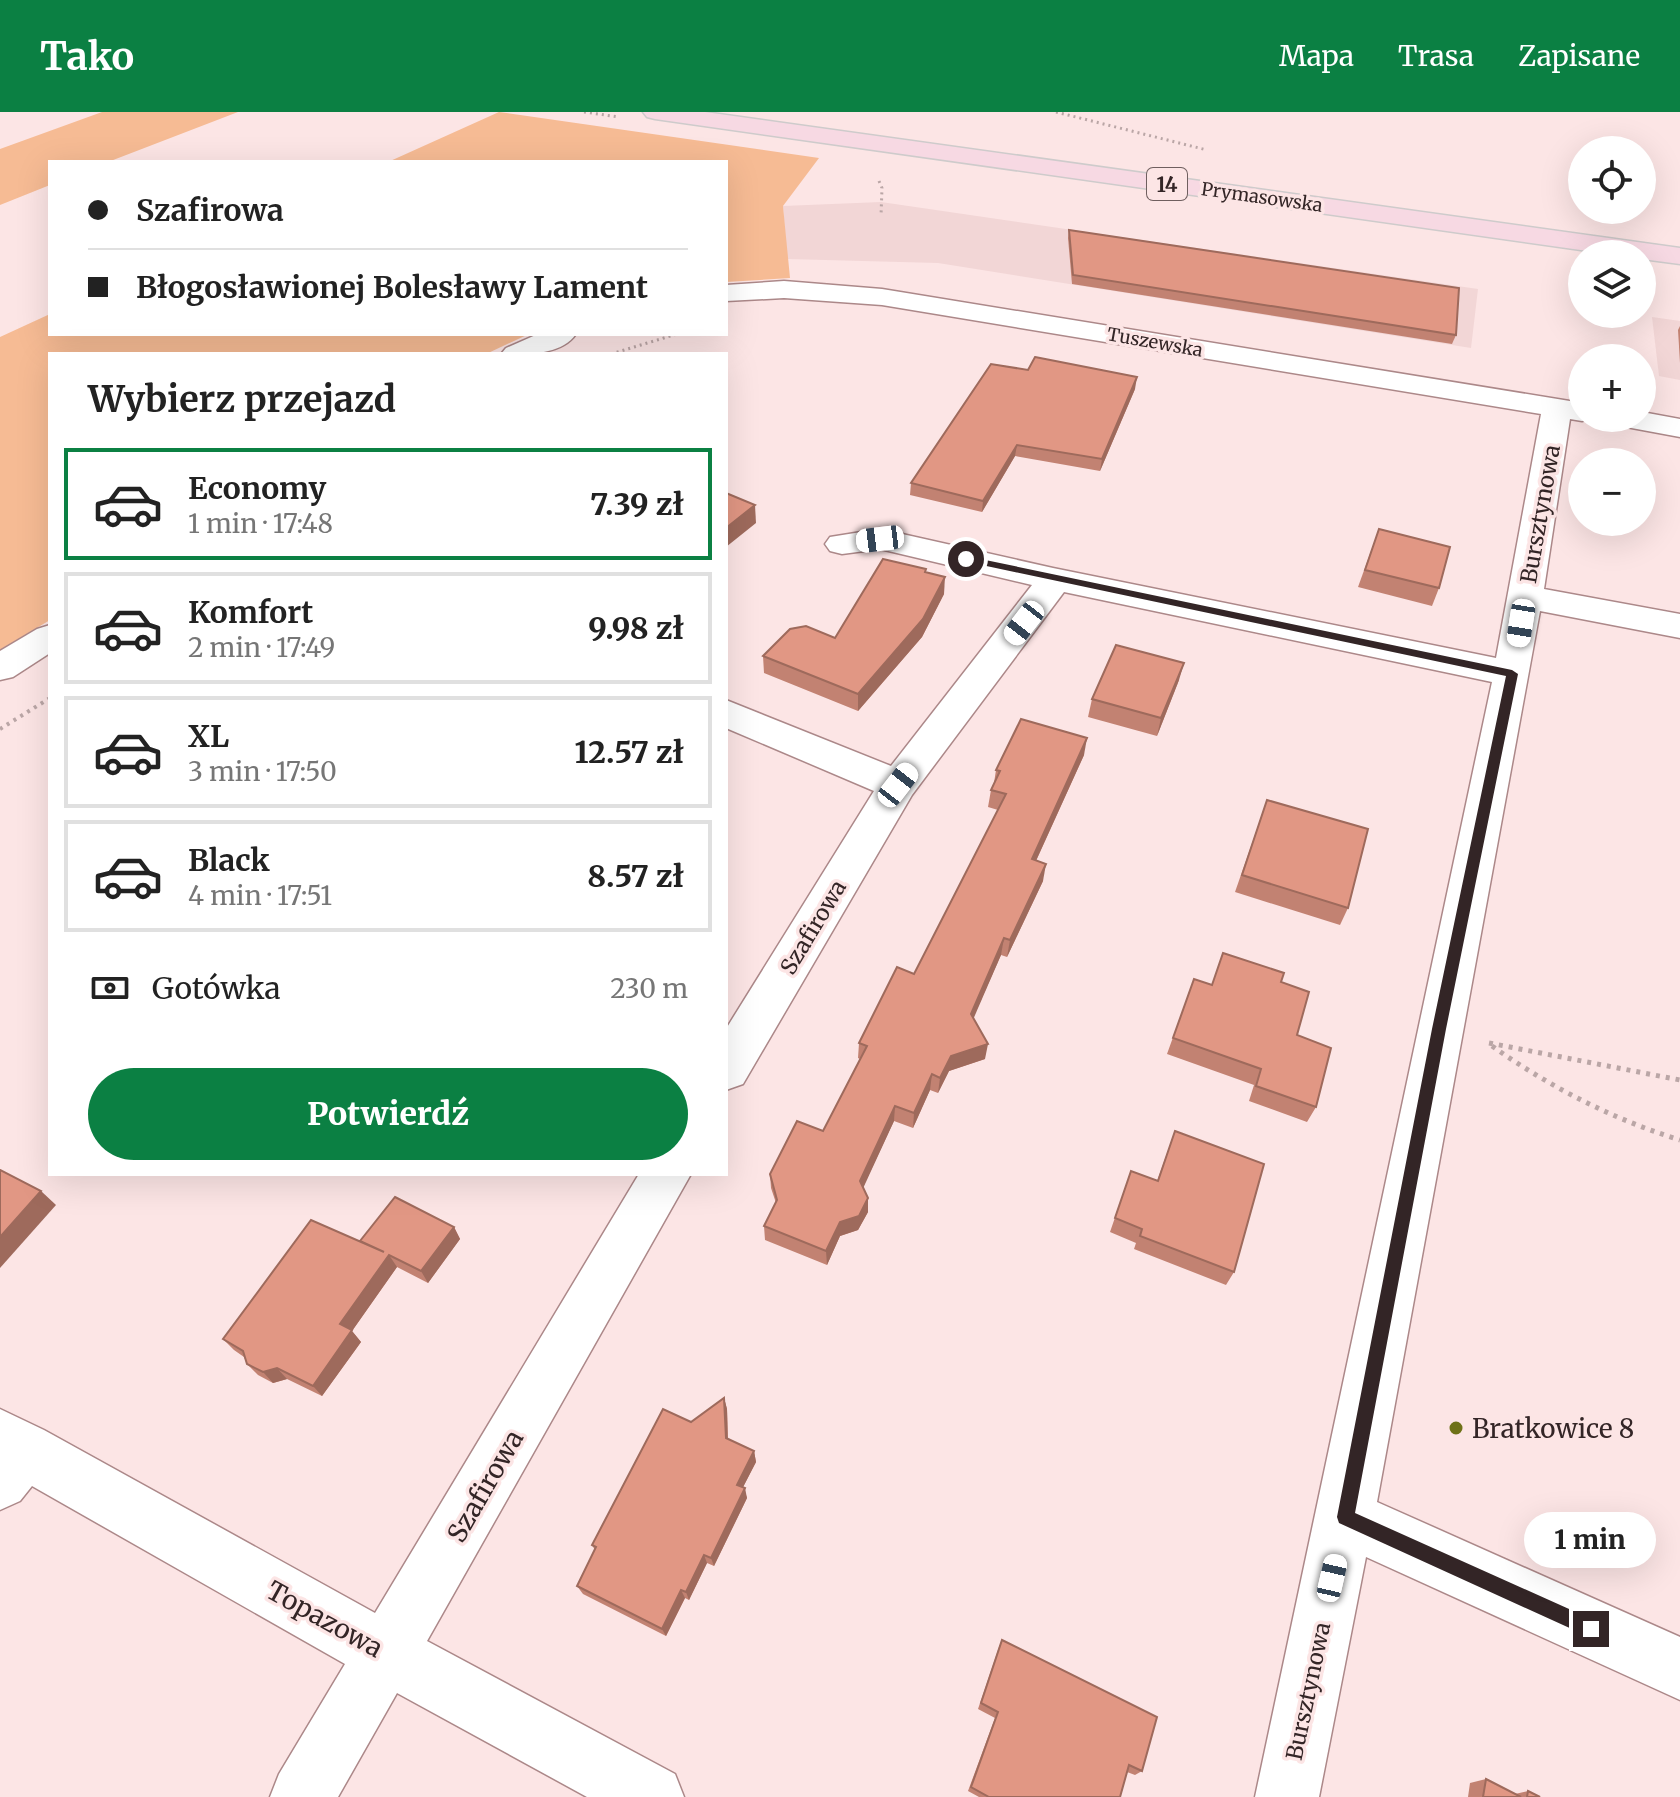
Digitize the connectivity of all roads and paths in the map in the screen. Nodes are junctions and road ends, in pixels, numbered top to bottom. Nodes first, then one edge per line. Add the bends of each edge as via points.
1 (655, 112) edge
2 (1056, 112) edge
3 (1219, 153) dead end
4 (1680, 256) edge
5 (728, 293) edge
6 (557, 336) edge
7 (670, 336) edge
8 (521, 352) edge
9 (618, 352) edge
10 (1568, 410) edge
11 (1656, 424) edge
12 (1568, 426) edge
13 (1680, 428) edge
14 (842, 544) dead end
15 (1053, 579) junction
16 (1546, 601) junction
17 (1680, 626) edge
18 (48, 638) edge
19 (0, 668) edge
20 (1512, 674) junction
21 (48, 699) edge
22 (728, 714) edge
23 (0, 729) edge
24 (898, 785) junction
25 (1439, 1029) junction
26 (1488, 1043) junction
27 (728, 1065) edge
28 (1680, 1080) edge
29 (1680, 1140) edge
30 (665, 1176) edge
31 (8, 1456) edge
32 (1345, 1517) junction
33 (386, 1653) junction
34 (1680, 1669) edge
35 (302, 1797) edge
36 (652, 1797) edge
37 (1287, 1797) edge

1 - 4 main road, Prymasowska / 14
2 - 3 path
5 - 10 street, Tuszewska via 754,289 882,297
6 - 8 street
7 - 9 path
11 - 13 street
12 - 16 street, Bursztynowa
14 - 15 street via 880,539
15 - 20 street
15 - 24 street, Szafirowa
16 - 17 street
16 - 20 street, Bursztynowa
18 - 19 street
20 - 25 street, Bursztynowa
21 - 23 path
22 - 24 street
24 - 27 street, Szafirowa
25 - 26 path
25 - 32 street, Bursztynowa
26 - 28 path
26 - 29 path via 1537,1079
30 - 33 street, Szafirowa
31 - 33 street, Topazowa
32 - 34 street
32 - 37 street, Bursztynowa
33 - 35 street, Szafirowa
33 - 36 street, Topazowa

